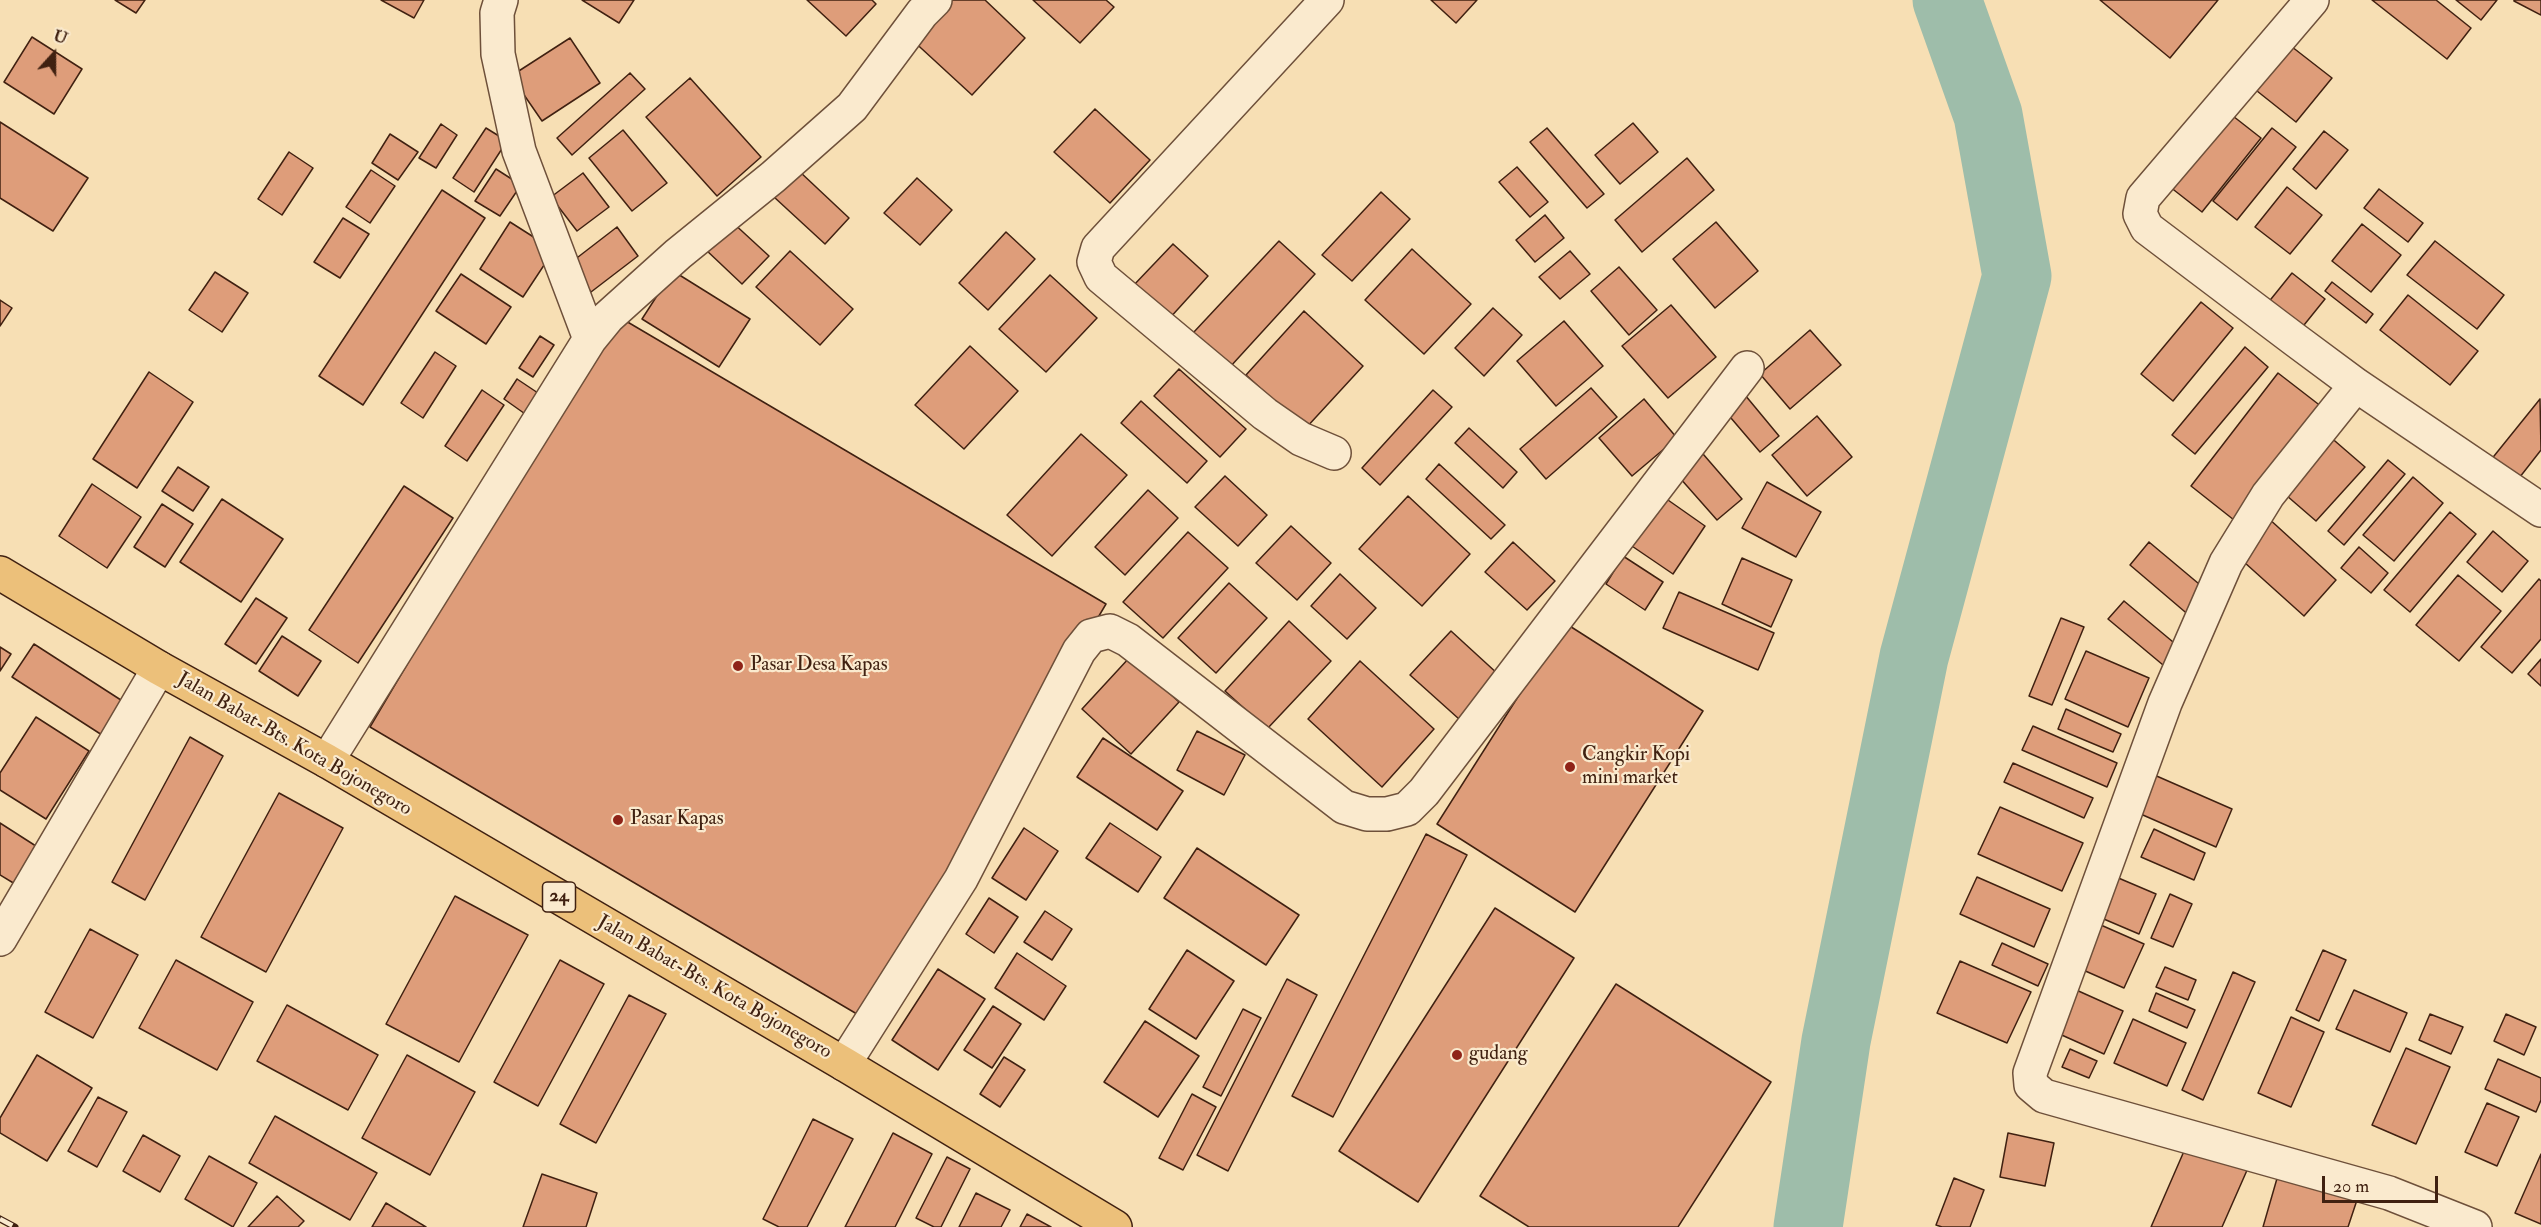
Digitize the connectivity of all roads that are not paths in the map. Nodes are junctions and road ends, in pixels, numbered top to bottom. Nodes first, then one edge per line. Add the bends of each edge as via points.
1 (501, 0) edge
2 (935, 0) edge
3 (1327, 0) edge
4 (2312, 0) edge
5 (590, 339) junction
6 (1747, 368) dead end
7 (2356, 385) junction
8 (1334, 453) dead end
9 (2541, 510) edge
10 (0, 573) edge
11 (159, 668) junction
12 (327, 761) junction
13 (0, 939) edge
14 (844, 1064) junction
15 (1115, 1227) edge
16 (2475, 1227) edge

1 - 5 street via 496,13 498,54 519,151
2 - 5 street via 852,107 678,254 608,317
3 - 8 street via 1098,248 1094,262 1101,277 1265,414 1301,439
4 - 7 street via 2143,198 2140,214 2147,228
5 - 12 street
6 - 14 street via 1424,792 1407,809 1367,814 1344,807 1128,640 1110,631 1091,636 961,879
7 - 9 street
7 - 16 street via 2268,495 2226,563 2165,703 2030,1073 2031,1085 2044,1096 2389,1193
10 - 11 highway, Jalan Babat-Bts. Kota Bojonegoro / 24
11 - 12 highway, Jalan Babat-Bts. Kota Bojonegoro / 24
11 - 13 street
12 - 14 highway, Jalan Babat-Bts. Kota Bojonegoro / 24
14 - 15 highway, Jalan Babat-Bts. Kota Bojonegoro / 24

